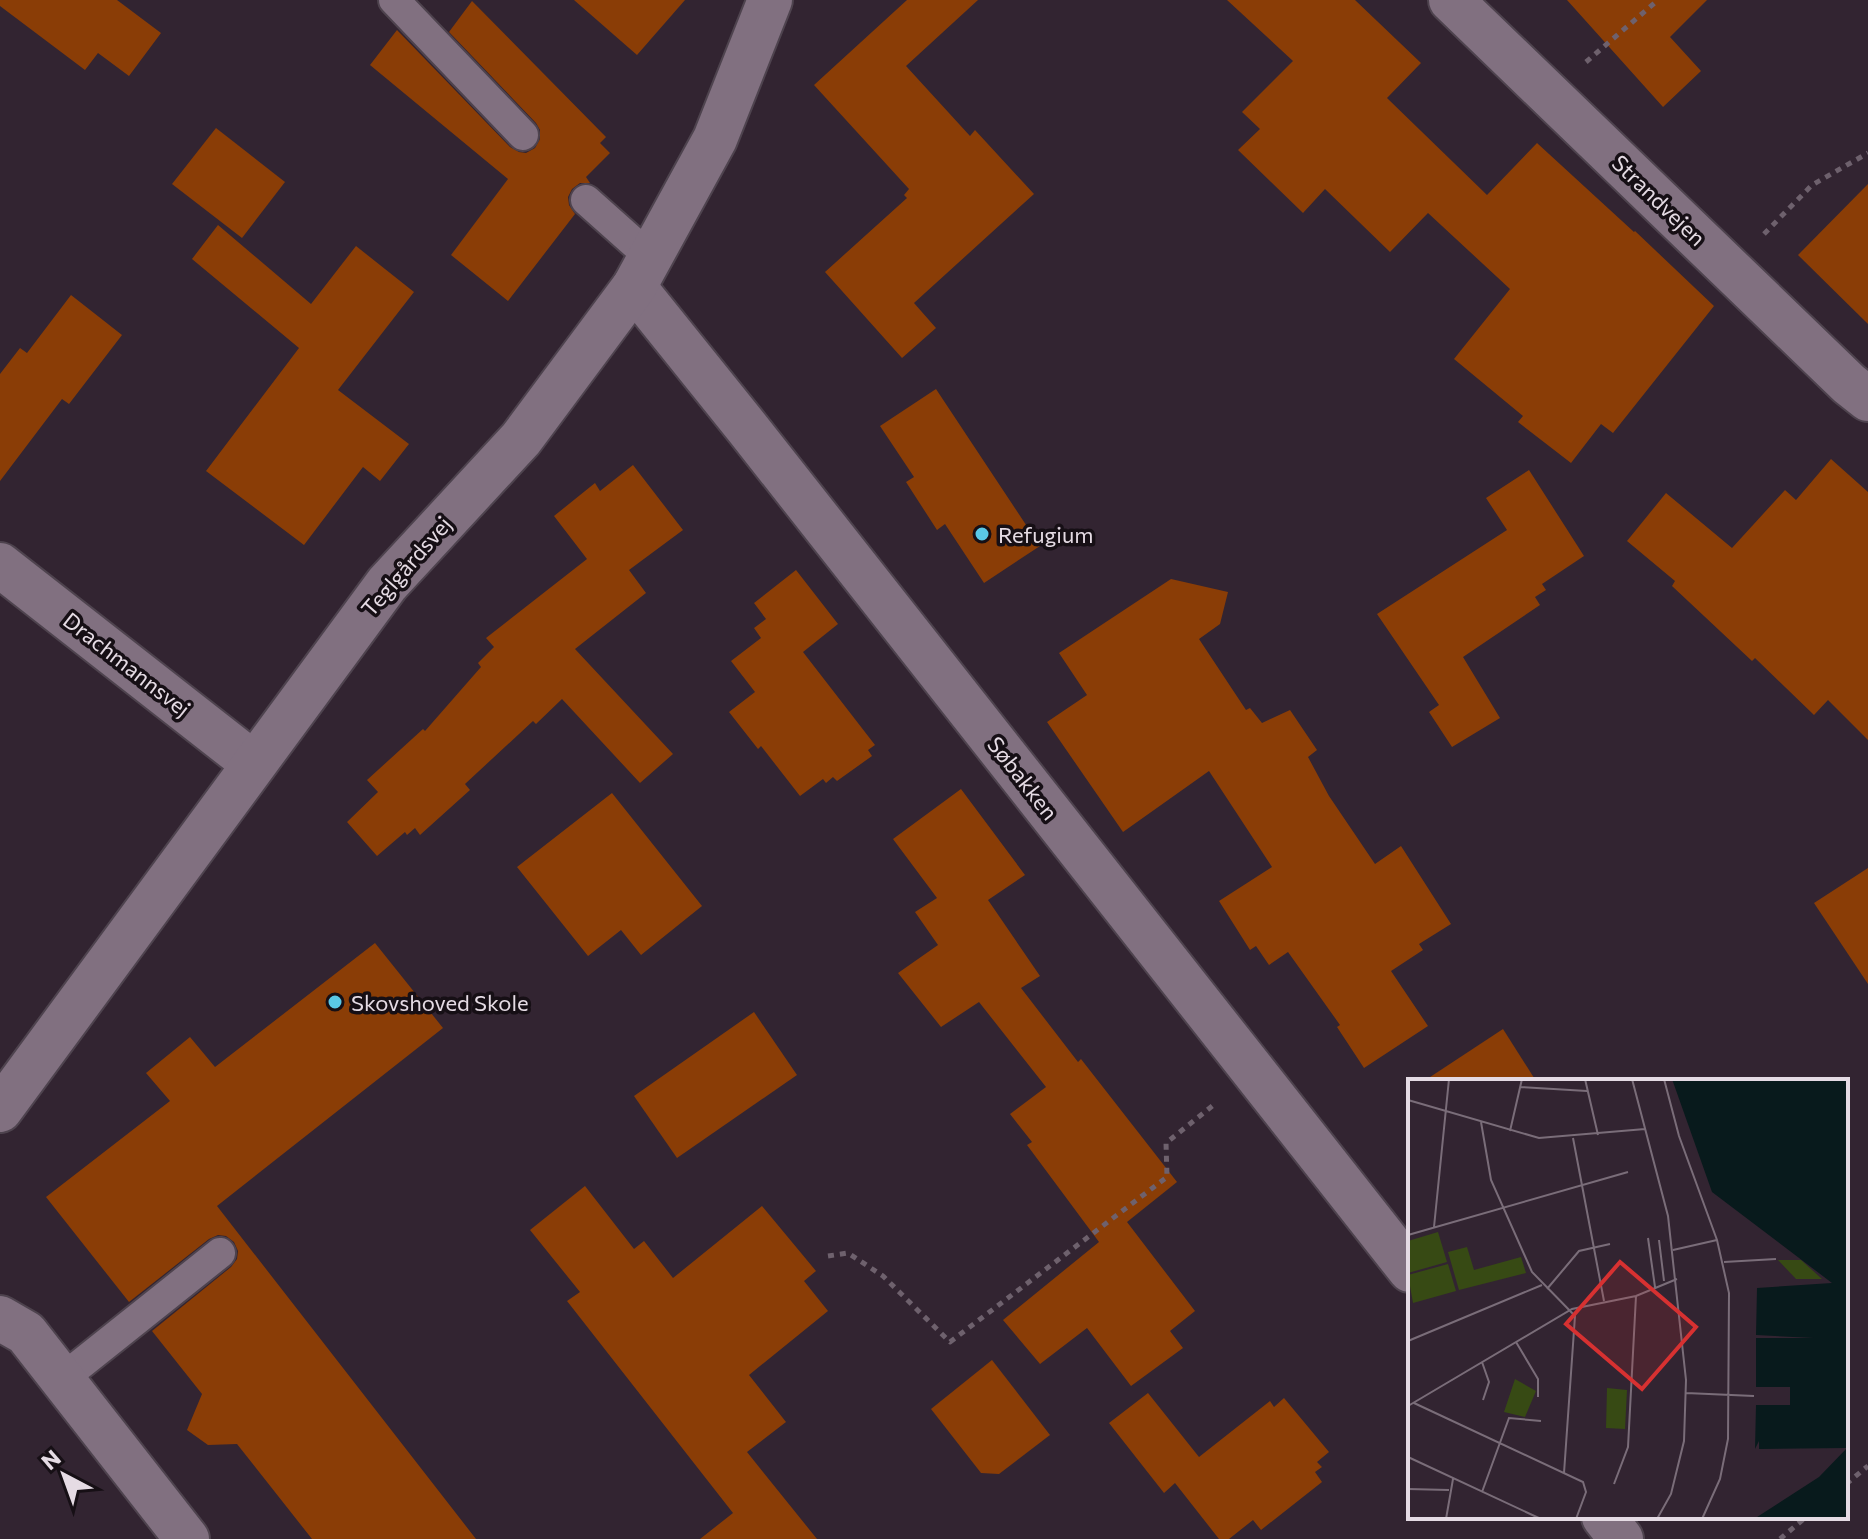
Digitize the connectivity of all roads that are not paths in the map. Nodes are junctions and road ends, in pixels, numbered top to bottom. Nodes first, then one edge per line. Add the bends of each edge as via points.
1 (394, 0) edge
2 (770, 0) edge
3 (1451, 0) edge
4 (523, 135) dead end
5 (586, 200) dead end
6 (643, 272) junction
7 (1868, 399) edge
8 (0, 565) edge
9 (254, 764) junction
10 (0, 1110) edge
11 (220, 1253) dead end
12 (1408, 1267) edge
13 (0, 1318) edge
14 (62, 1379) junction
15 (1606, 1519) edge
16 (187, 1539) edge
17 (1621, 1539) edge

1 - 4 lane
2 - 6 street, Teglgårdsvej via 715,139
3 - 7 street, Strandvejen
5 - 6 lane
6 - 9 street, Teglgårdsvej via 521,439 387,584
6 - 12 street, Søbakken via 767,453
8 - 9 street, Drachmannsvej
9 - 10 street, Teglgårdsvej
11 - 14 lane
13 - 14 street via 26,1333
14 - 16 street
15 - 17 street

